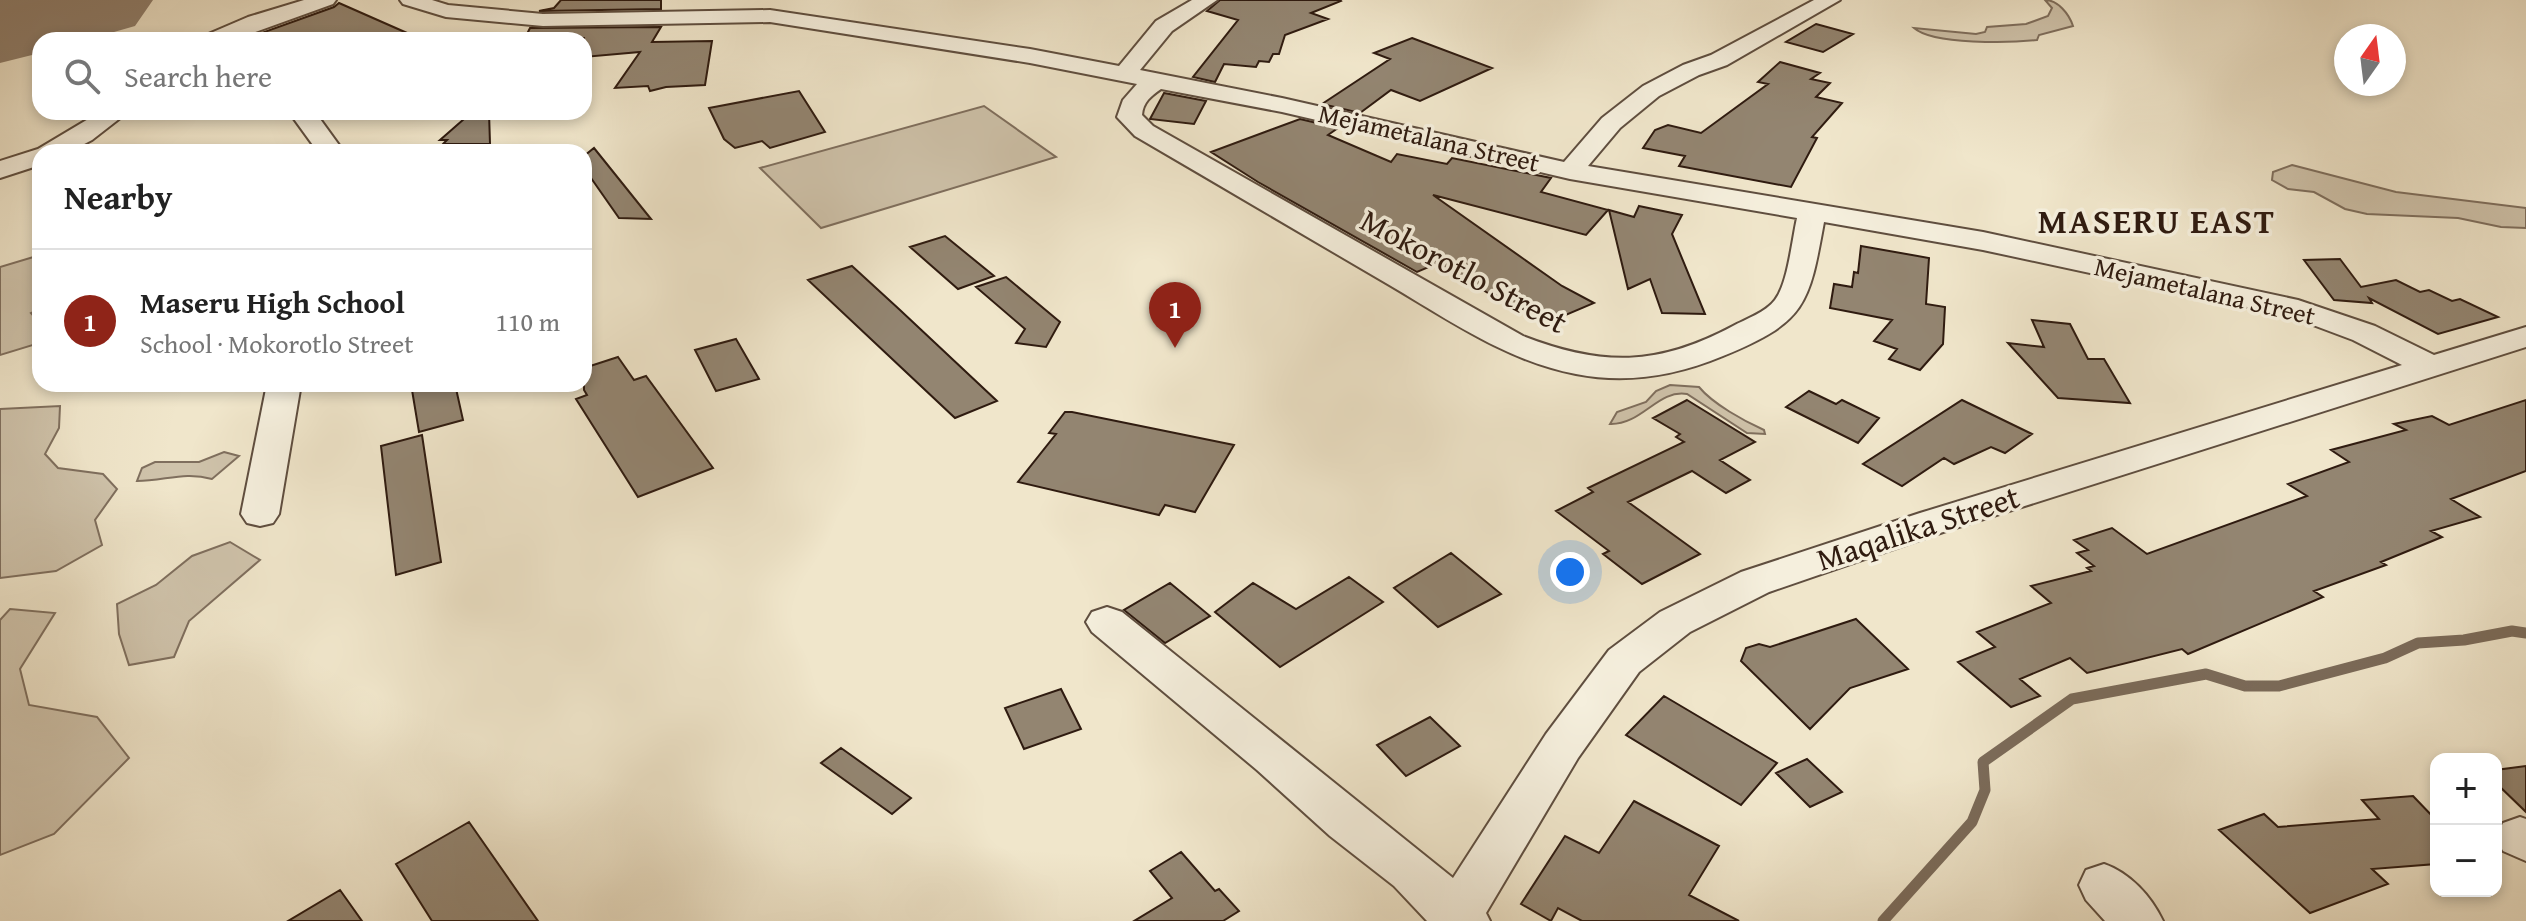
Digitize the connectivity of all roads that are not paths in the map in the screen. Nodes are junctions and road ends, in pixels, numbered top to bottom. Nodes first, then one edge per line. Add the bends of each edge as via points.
1 (326, 0) edge
2 (410, 0) edge
3 (1207, 0) edge
4 (1826, 0) edge
5 (667, 9) edge
6 (233, 32) edge
7 (1124, 75) junction
8 (1157, 80) junction
9 (105, 120) edge
10 (309, 120) edge
11 (65, 144) edge
12 (326, 144) edge
13 (32, 159) edge
14 (0, 170) edge
15 (1570, 171) junction
16 (1812, 214) junction
17 (2526, 337) edge
18 (2432, 367) junction
19 (283, 392) edge
20 (260, 514) dead end
21 (1107, 622) dead end
22 (2104, 885) dead end
23 (1458, 919) edge
24 (2137, 921) edge

1 - 6 street
2 - 5 street, Mejametalana Street via 446,11 543,20
3 - 7 street via 1164,26
4 - 15 street via 1651,91 1611,123
5 - 7 street, Mejametalana Street via 770,16 945,41
7 - 8 street, Mejametalana Street
8 - 15 street, Mejametalana Street
8 - 16 street, Mokorotlo Street via 1130,107 1129,117 1144,131 1512,343 1573,366 1639,370 1688,360 1772,316 1789,303
9 - 11 street
10 - 12 street
13 - 14 street
15 - 16 street, Mejametalana Street
16 - 18 street, Mejametalana Street via 1983,241 2298,309 2364,333
17 - 18 street, Maqalika Street
18 - 23 street, Maqalika Street via 1933,522 1755,582 1675,622 1624,661 1562,746
19 - 20 street
21 - 23 street via 1412,871
22 - 24 street

